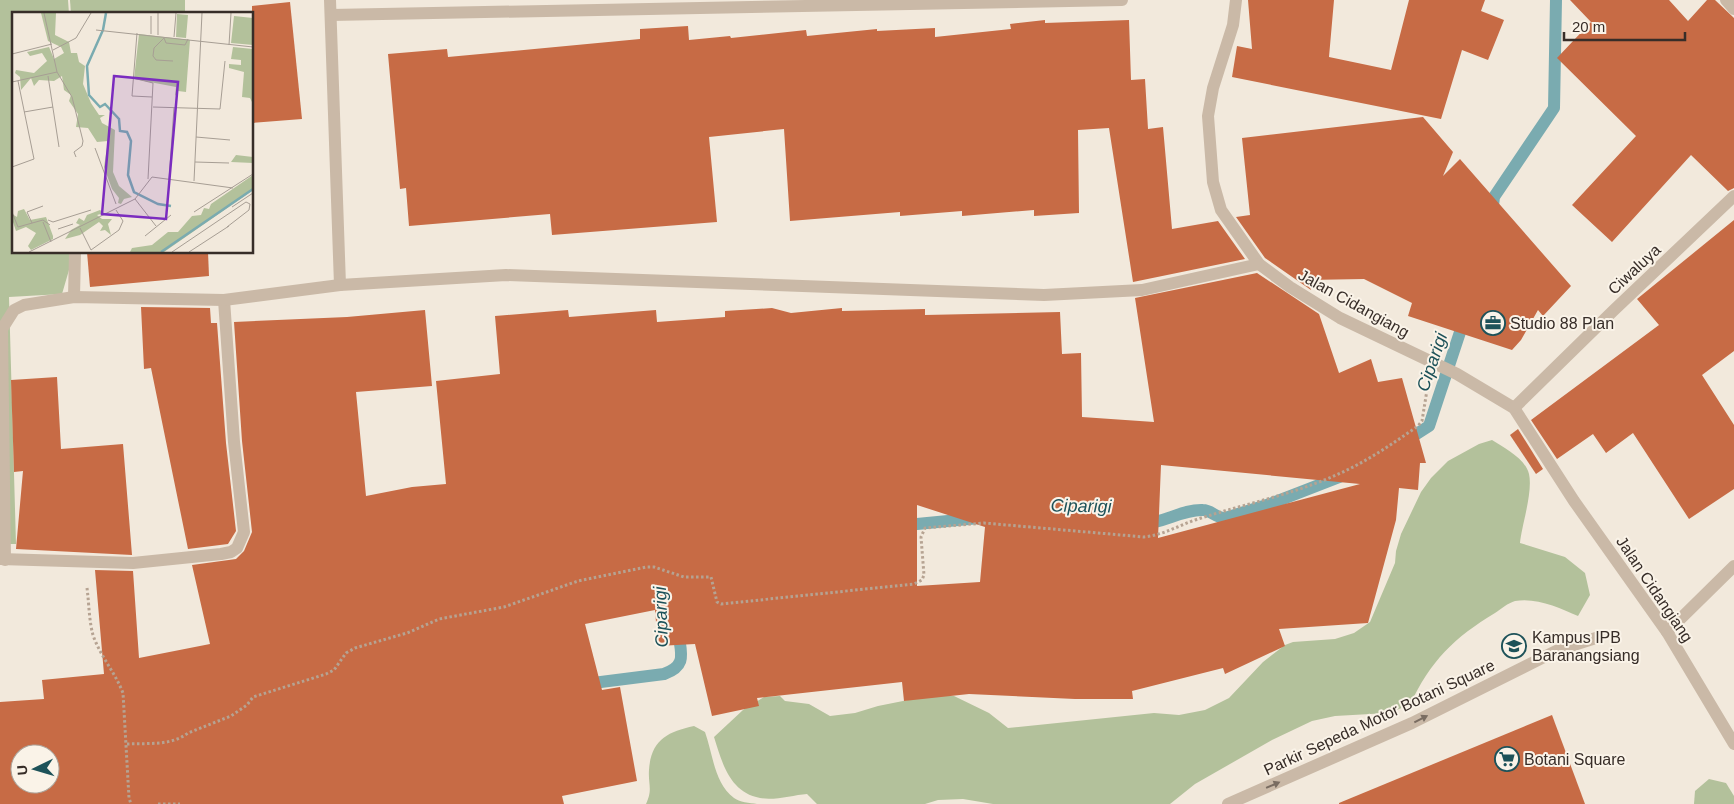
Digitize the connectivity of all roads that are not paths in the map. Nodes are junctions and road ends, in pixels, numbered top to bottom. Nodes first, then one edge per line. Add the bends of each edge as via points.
1 (330, 0) edge
2 (1122, 0) edge
3 (1236, 0) edge
4 (1726, 0) edge
5 (1734, 9) edge
6 (331, 15) junction
7 (1734, 196) edge
8 (75, 254) edge
9 (1259, 264) junction
10 (340, 285) junction
11 (74, 297) junction
12 (224, 300) junction
13 (1514, 408) junction
14 (2, 560) edge
15 (1734, 566) edge
16 (1667, 632) junction
17 (1600, 637) dead end
18 (1734, 744) edge
19 (1228, 804) edge

1 - 6 street
2 - 6 street
3 - 9 street, Jalan Cidangiang via 1233,24 1213,88 1208,116 1209,142 1213,182 1221,210
4 - 5 street
6 - 10 street
7 - 13 street, Ciwaluya
8 - 11 street
9 - 10 street via 1142,290 1044,295 506,275
9 - 13 street, Jalan Cidangiang via 1340,318 1457,374
10 - 12 street
11 - 12 street
11 - 14 street via 24,304 14,310 2,329
12 - 14 street via 244,532 242,540 231,552 133,563
13 - 16 street, Jalan Cidangiang
15 - 16 street
16 - 18 street, Jalan Cidangiang
19 -> 17 street, Parkir Sepeda Motor Botani Square via 1412,723 1558,650

